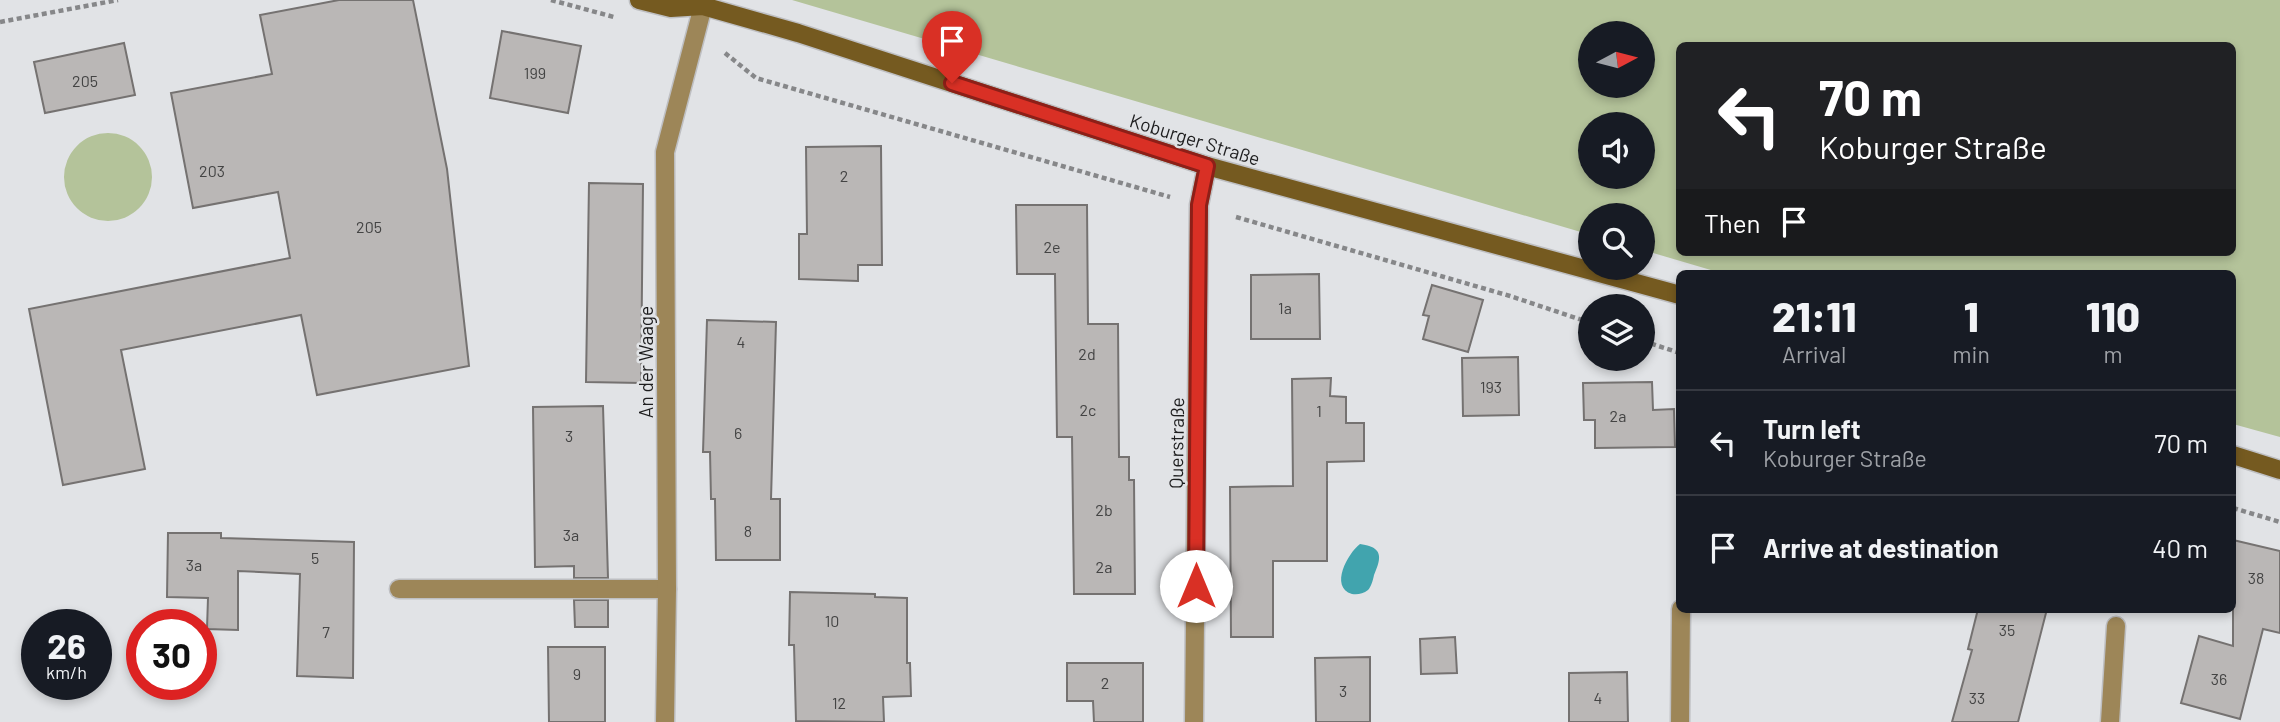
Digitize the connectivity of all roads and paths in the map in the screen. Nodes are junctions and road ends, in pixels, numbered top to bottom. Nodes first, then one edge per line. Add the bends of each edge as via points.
1 (118, 0) edge
2 (551, 0) edge
3 (639, 0) edge
4 (699, 3) edge
5 (623, 21) dead end
6 (0, 22) edge
7 (725, 53) dead end
8 (1207, 166) junction
9 (1174, 198) dead end
10 (1236, 216) dead end
11 (1676, 294) edge
12 (1578, 319) edge
13 (1655, 345) edge
14 (1676, 352) edge
15 (2236, 457) edge
16 (2280, 470) edge
17 (2236, 509) edge
18 (2280, 522) edge
19 (399, 589) dead end
20 (667, 589) junction
21 (1681, 613) edge
22 (2116, 626) dead end
23 (665, 722) edge
24 (1194, 722) edge
25 (1680, 722) edge
26 (2110, 722) edge

1 - 6 path
2 - 5 path
3 - 4 main road, Koburger Straße via 671,8
4 - 8 main road, Koburger Straße
4 - 20 street, An der Waage via 665,152
7 - 9 path via 756,78
8 - 11 main road, Koburger Straße
8 - 24 street, Querstraße via 1199,205
10 - 12 path
13 - 14 path
15 - 16 main road
17 - 18 path
19 - 20 street
20 - 23 street, An der Waage
21 - 25 street
22 - 26 street

